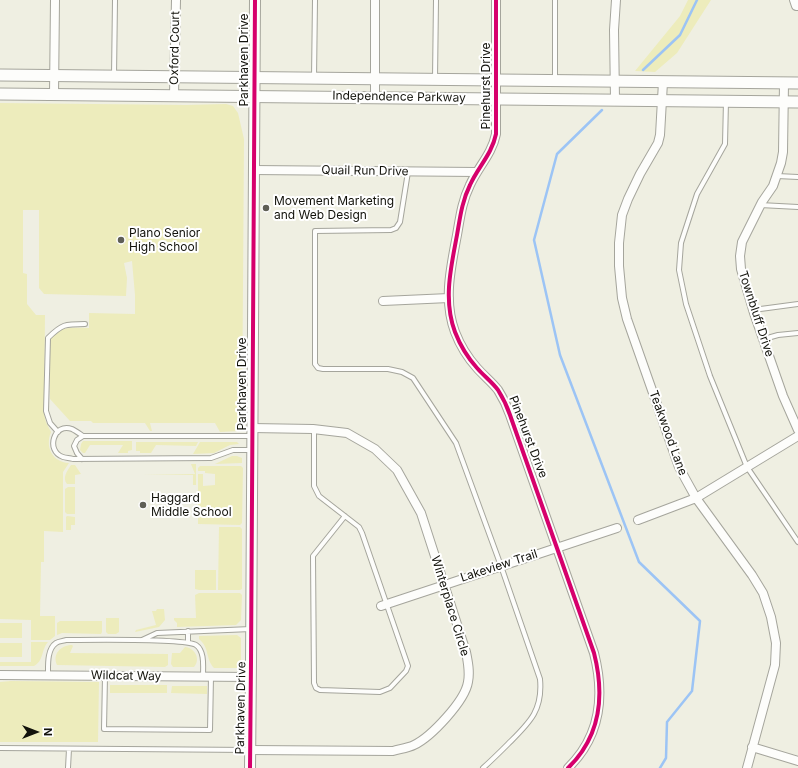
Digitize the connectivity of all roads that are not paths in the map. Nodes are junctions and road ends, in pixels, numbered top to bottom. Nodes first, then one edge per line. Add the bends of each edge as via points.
1 (54, 0) edge
2 (115, 0) edge
3 (176, 0) edge
4 (255, 0) edge
5 (315, 0) edge
6 (375, 0) edge
7 (436, 0) edge
8 (496, 0) edge
9 (555, 0) edge
10 (616, 0) edge
11 (0, 75) edge
12 (54, 76) junction
13 (114, 76) junction
14 (174, 77) junction
15 (254, 78) junction
16 (314, 78) junction
17 (375, 79) junction
18 (435, 80) junction
19 (496, 80) junction
20 (555, 81) junction
21 (615, 81) junction
22 (663, 82) junction
23 (784, 83) junction
24 (798, 83) edge
25 (0, 94) edge
26 (54, 95) junction
27 (174, 95) junction
28 (254, 96) junction
29 (375, 97) junction
30 (496, 98) junction
31 (615, 100) junction
32 (663, 100) junction
33 (726, 101) junction
34 (784, 102) junction
35 (798, 102) edge
36 (253, 170) junction
37 (408, 172) junction
38 (477, 172) junction
39 (777, 176) junction
40 (798, 177) edge
41 (760, 205) junction
42 (798, 207) edge
43 (449, 298) junction
44 (383, 301) dead end
45 (798, 304) edge
46 (753, 310) junction
47 (84, 324) dead end
48 (798, 333) edge
49 (764, 339) junction
50 (314, 429) junction
51 (798, 430) edge
52 (58, 432) junction
53 (252, 432) junction
54 (83, 436) junction
55 (798, 436) edge
56 (252, 450) junction
57 (82, 459) junction
58 (747, 467) junction
59 (696, 498) junction
60 (345, 516) junction
61 (638, 520) dead end
62 (617, 528) dead end
63 (798, 542) edge
64 (557, 548) junction
65 (501, 566) junction
66 (443, 584) junction
67 (384, 605) junction
68 (252, 629) junction
69 (188, 631) junction
70 (142, 641) junction
71 (188, 642) junction
72 (0, 675) edge
73 (48, 675) junction
74 (105, 675) junction
75 (207, 677) junction
76 (251, 677) junction
77 (752, 747) junction
78 (0, 748) edge
79 (68, 749) junction
80 (250, 750) junction
81 (798, 761) edge
82 (68, 768) edge
83 (250, 768) edge
84 (483, 768) edge
85 (568, 768) edge
86 (747, 768) edge

1 - 12 street
2 - 13 lane
3 - 14 street, Oxford Court
4 - 15 street, Parkhaven Drive
5 - 16 lane
6 - 17 street
7 - 18 lane
8 - 19 street, Pinehurst Drive
9 - 20 lane
10 - 21 street
11 - 12 main road, Independence Parkway
12 - 13 main road, Independence Parkway
12 - 26 street
13 - 14 main road, Independence Parkway
14 - 15 main road, Independence Parkway
14 - 27 street, Oxford Court
15 - 16 main road, Independence Parkway
15 - 28 street, Parkhaven Drive
16 - 17 main road, Independence Parkway
17 - 18 main road, Independence Parkway
17 - 29 street
18 - 19 main road, Independence Parkway
19 - 20 main road, Independence Parkway
19 - 30 street, Pinehurst Drive
20 - 21 main road, Independence Parkway
21 - 22 main road, Independence Parkway
21 - 31 street
22 - 23 main road, Independence Parkway
22 - 32 street, Teakwood Lane
23 - 24 main road, Independence Parkway
23 - 34 street, Townbluff Drive
25 - 26 main road, Independence Parkway
26 - 27 main road, Independence Parkway
27 - 28 main road, Independence Parkway
28 - 29 main road, Independence Parkway
28 - 36 street, Parkhaven Drive
29 - 30 main road, Independence Parkway
30 - 31 main road, Independence Parkway
30 - 38 street, Pinehurst Drive via 494,142
31 - 32 main road, Independence Parkway
32 - 33 main road, Independence Parkway
32 - 59 street, Teakwood Lane via 658,143 640,174 622,215 619,266 627,319 680,467
33 - 34 main road, Independence Parkway
33 - 58 lane via 725,144 697,194 681,243 679,270 686,304 710,376
34 - 35 main road, Independence Parkway
34 - 39 street, Townbluff Drive via 783,152
36 - 37 street, Quail Run Drive
36 - 53 street, Parkhaven Drive
37 - 38 street, Quail Run Drive
37 - 65 lane via 400,222 396,228 315,231 315,364 323,369 388,369 413,378 456,443
38 - 43 street, Pinehurst Drive via 461,212
39 - 40 lane
39 - 41 street, Townbluff Drive
41 - 42 lane
41 - 46 street, Townbluff Drive via 742,242 740,256 741,269
43 - 44 street
43 - 64 street, Pinehurst Drive via 450,313 461,345 469,358 499,391 508,408
45 - 46 lane
46 - 49 street, Townbluff Drive
47 - 52 lane via 66,324 48,338 46,411 50,423
48 - 49 lane via 778,334
49 - 51 street, Townbluff Drive via 783,396
50 - 53 street, Winterplace Circle
50 - 60 lane via 314,486 319,496
50 - 66 street, Winterplace Circle via 347,433 376,449 397,470 421,513
52 - 54 lane via 64,428 71,428
52 - 57 lane via 53,438 57,453 63,457
53 - 54 lane
53 - 56 street, Parkhaven Drive
54 - 57 lane via 76,440 74,446
55 - 58 street
56 - 57 lane via 233,450 211,458
56 - 68 street, Parkhaven Drive
58 - 59 street
58 - 63 lane
59 - 61 street
59 - 77 street, Teakwood Lane via 756,581 771,616 776,643 775,665
60 - 67 lane via 362,533
60 - 67 lane via 313,556 313,677 316,688 380,692 390,688 402,676 408,666
62 - 64 street, Lakeview Trail
64 - 65 street, Lakeview Trail
64 - 85 street, Pinehurst Drive via 594,653 600,683 599,712 590,738
65 - 66 street, Lakeview Trail
65 - 84 lane via 540,679 541,689 538,706 530,722
66 - 67 street, Lakeview Trail
66 - 80 street, Winterplace Circle via 466,652 468,684 460,700 433,731 415,745 394,751
68 - 69 lane
68 - 76 street, Parkhaven Drive
69 - 70 lane via 157,633
69 - 71 lane
70 - 71 lane
70 - 73 lane via 66,640 56,643 48,661
71 - 75 lane via 197,645 201,652
72 - 73 street, Wildcat Way
73 - 74 street, Wildcat Way
74 - 75 street, Wildcat Way
74 - 75 lane via 104,729 210,730
75 - 76 street, Wildcat Way
76 - 80 street, Parkhaven Drive
77 - 81 street
77 - 86 street, Teakwood Lane
78 - 79 lane
79 - 80 lane
79 - 82 lane
80 - 83 street, Parkhaven Drive

